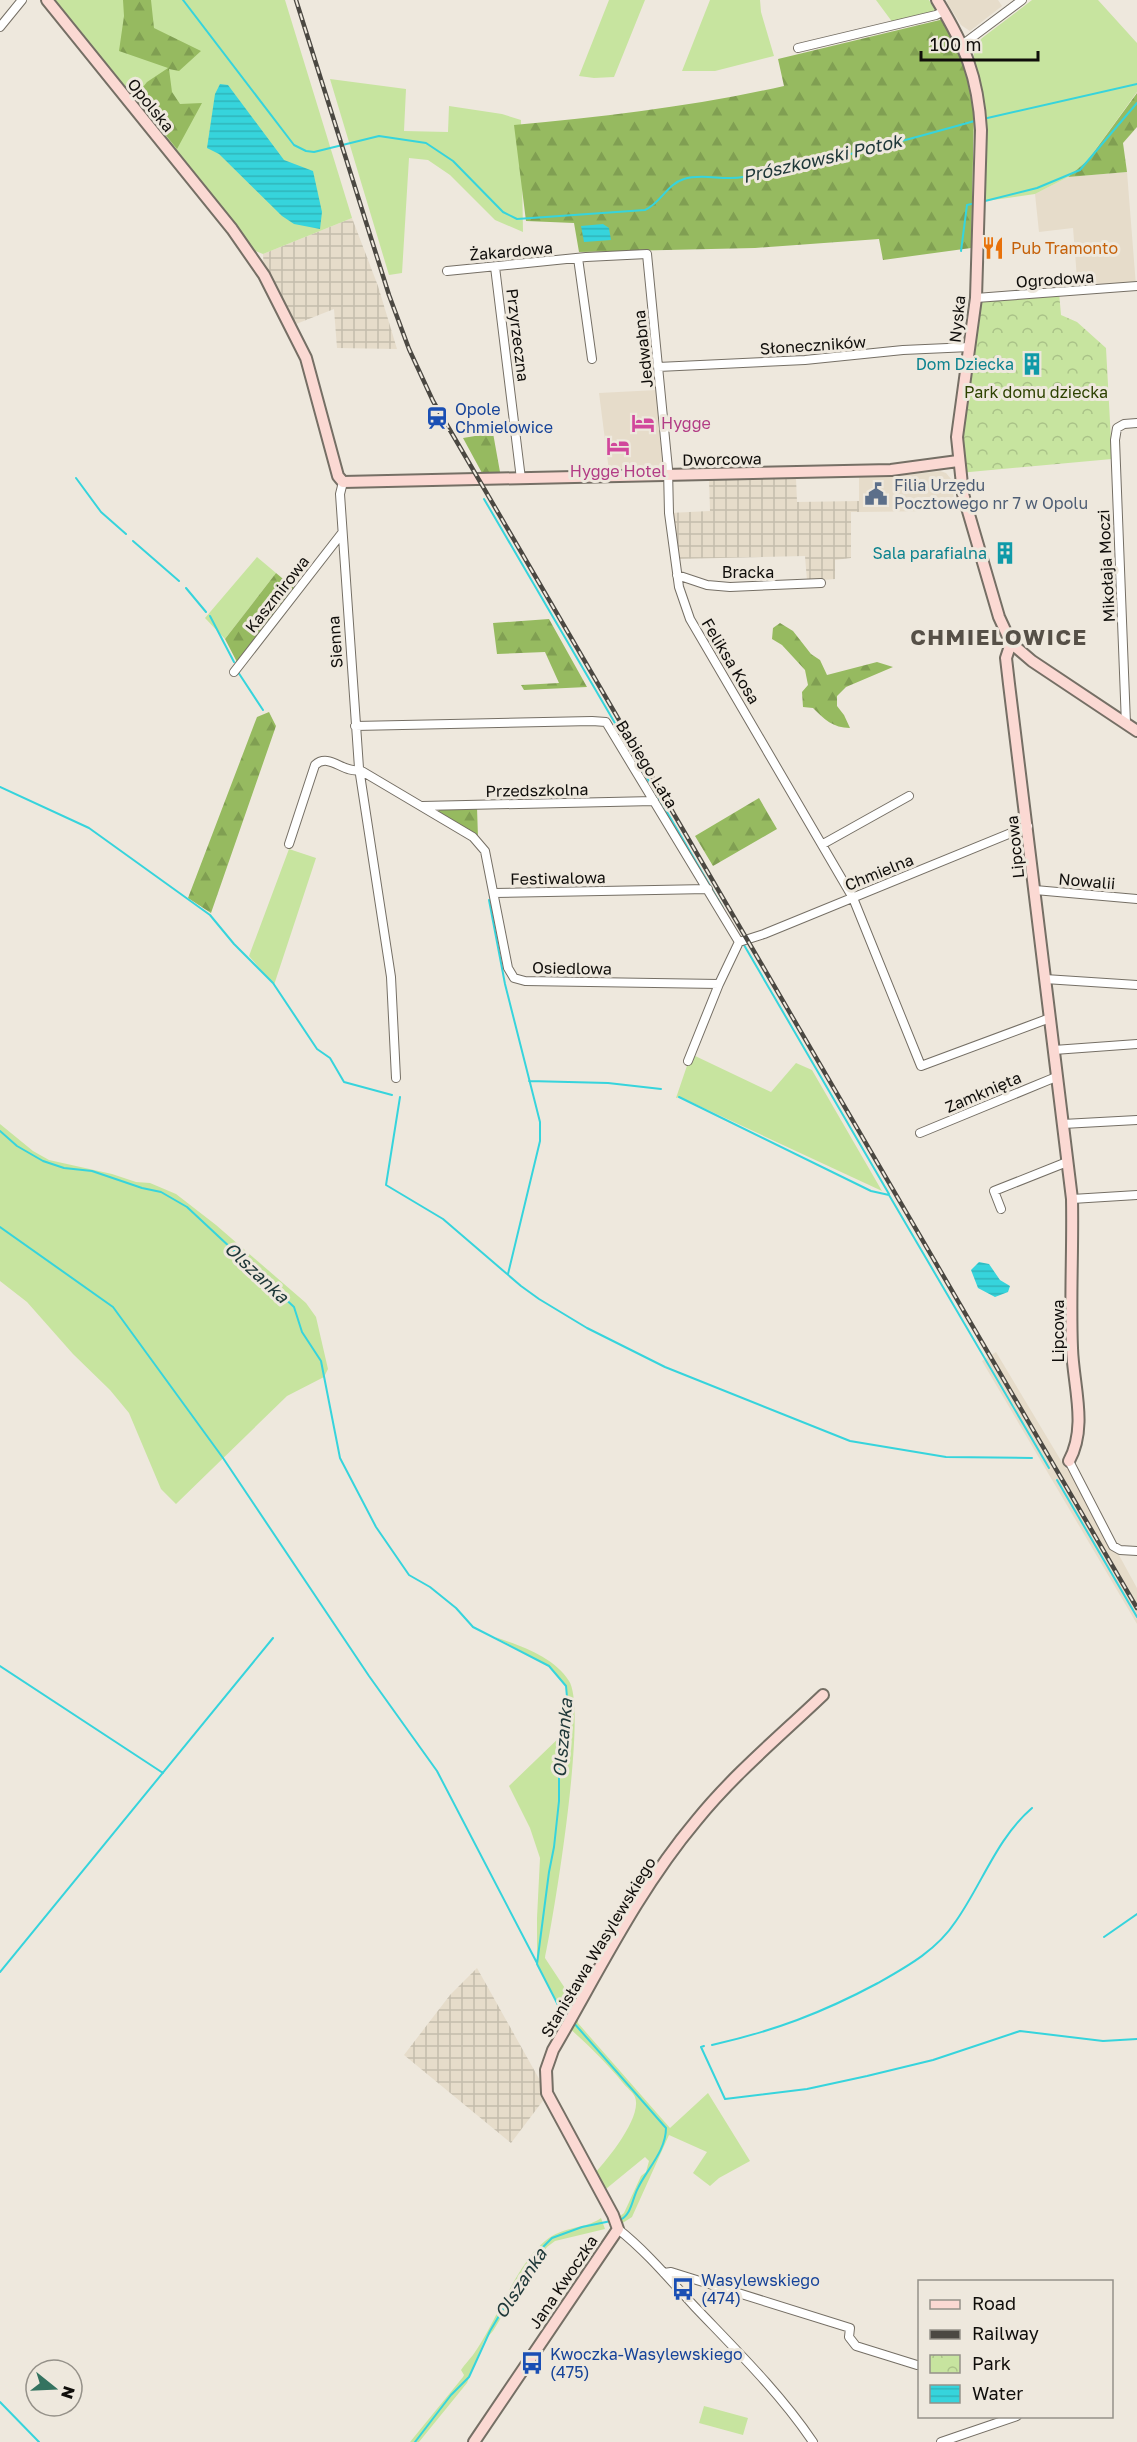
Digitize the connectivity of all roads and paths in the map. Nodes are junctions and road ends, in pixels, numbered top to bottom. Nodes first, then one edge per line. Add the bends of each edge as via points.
1 (22, 0) edge
2 (46, 0) edge
3 (937, 0) edge
4 (1022, 0) edge
5 (944, 11) junction
6 (0, 27) edge
7 (962, 45) junction
8 (798, 48) dead end
9 (232, 229) joint
10 (578, 258) junction
11 (495, 267) junction
12 (447, 271) dead end
13 (1137, 286) edge
14 (651, 292) joint
15 (976, 298) junction
16 (970, 347) junction
17 (592, 358) dead end
18 (658, 367) junction
19 (1137, 423) edge
20 (958, 461) junction
21 (667, 475) junction
22 (521, 479) junction
23 (343, 482) junction
24 (342, 533) junction
25 (677, 575) junction
26 (821, 584) dead end
27 (1011, 643) junction
28 (234, 672) dead end
29 (1126, 724) junction
30 (355, 726) junction
31 (1137, 731) edge
32 (360, 770) junction
33 (909, 796) dead end
34 (654, 801) junction
35 (421, 806) junction
36 (1028, 826) junction
37 (289, 844) dead end
38 (823, 844) junction
39 (708, 890) junction
40 (1035, 890) junction
41 (494, 893) junction
42 (853, 898) junction
43 (1137, 898) edge
44 (739, 942) junction
45 (1045, 979) junction
46 (719, 984) junction
47 (1137, 985) edge
48 (1050, 1018) junction
49 (1137, 1044) edge
50 (1054, 1050) junction
51 (688, 1061) dead end
52 (1056, 1077) junction
53 (396, 1078) dead end
54 (1137, 1120) edge
55 (1063, 1124) junction
56 (920, 1133) dead end
57 (1067, 1162) junction
58 (1137, 1195) edge
59 (1072, 1199) junction
60 (1001, 1209) dead end
61 (1069, 1461) joint
62 (1137, 1551) edge
63 (823, 1695) dead end
64 (616, 2223) junction
65 (664, 2273) junction
66 (917, 2365) dead end
67 (1011, 2418) edge
68 (474, 2442) edge
69 (813, 2442) edge
70 (941, 2442) edge

1 - 6 street
2 - 9 street, Opolska
3 - 5 street, Nyska
4 - 7 street
5 - 7 street, Nyska
5 - 8 street
7 - 15 street, Nyska via 977,88 980,120
9 - 23 street, Sienna via 276,296 306,358 338,476
10 - 11 street, Żakardowa
10 - 14 street, Żakardowa via 646,254
10 - 17 street
11 - 12 street, Żakardowa
11 - 22 street, Przyrzeczna
13 - 15 street, Ogrodowa
14 - 18 street, Jedwabna
15 - 16 street, Nyska
16 - 18 street, Słoneczników
16 - 20 street, Nyska via 958,417
18 - 21 street, Jedwabna
19 - 29 street, Mikołaja Moczi via 1117,428 1114,448
20 - 21 street, Dworcowa via 903,470
20 - 27 street, Nyska via 963,494 999,617
21 - 22 street, Dworcowa
21 - 25 street, Feliksa Kosa
22 - 23 street, Dworcowa
23 - 24 street, Sienna
24 - 28 street, Kaszmirowa
24 - 30 street, Sienna
25 - 26 street, Bracka via 718,586
25 - 38 street, Feliksa Kosa via 690,619
27 - 29 street
27 - 36 street, Lipcowa via 1006,658
29 - 31 street
30 - 32 street, Sienna
30 - 34 street, Babiego Lata via 606,723
32 - 35 street, Festiwalowa
32 - 37 street, Festiwalowa via 354,772 327,760 315,765
32 - 53 street, Sienna via 392,977
33 - 38 street
34 - 35 street, Przedszkolna
34 - 39 street, Babiego Lata
35 - 41 street, Festiwalowa via 482,845
36 - 40 street, Lipcowa
36 - 42 street, Chmielna
38 - 42 street, Feliksa Kosa
39 - 41 street, Festiwalowa
39 - 44 street, Babiego Lata
40 - 43 street, Nowalii
40 - 45 street, Lipcowa
41 - 46 street, Osiedlowa via 508,968 517,980
42 - 44 street, Chmielna
42 - 48 street, Feliksa Kosa via 921,1066
44 - 46 street
45 - 47 street
45 - 48 street, Lipcowa
46 - 51 street
48 - 50 street, Lipcowa
49 - 50 street
50 - 52 street, Lipcowa
52 - 55 street, Lipcowa
52 - 56 street, Zamknięta
54 - 55 street
55 - 57 street, Lipcowa
57 - 59 street, Lipcowa
57 - 60 street via 994,1191
58 - 59 street
59 - 61 street, Lipcowa via 1072,1346 1079,1419 1076,1449
61 - 62 street via 1113,1546
63 - 64 street, Stanisława Wasylewskiego via 696,1820 642,1898 553,2050 546,2070 546,2093
64 - 65 street, Stanisława Wasylewskiego
64 - 68 street, Jana Kwoczka
65 - 66 street via 850,2328 849,2337 856,2346
65 - 69 street, Stanisława Wasylewskiego via 786,2405
67 - 70 street

